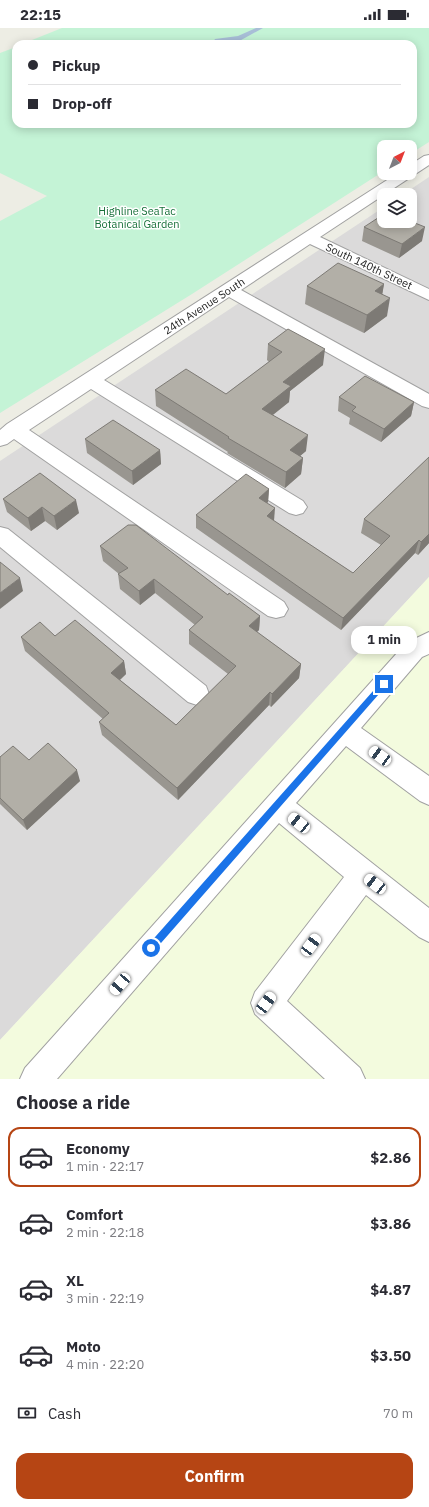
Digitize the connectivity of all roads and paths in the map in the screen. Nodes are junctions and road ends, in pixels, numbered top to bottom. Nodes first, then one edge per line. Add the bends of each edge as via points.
1 (429, 159) edge
2 (417, 167) edge
3 (397, 180) edge
4 (309, 238) junction
5 (229, 290) junction
6 (429, 295) edge
7 (90, 380) junction
8 (429, 402) edge
9 (7, 434) edge
10 (296, 507) dead end
11 (0, 535) edge
12 (276, 609) dead end
13 (429, 642) edge
14 (196, 694) dead end
15 (344, 730) junction
16 (429, 792) edge
17 (277, 806) junction
18 (364, 876) junction
19 (429, 927) edge
20 (36, 1079) edge
21 (350, 1079) edge

1 - 2 street, 24th Avenue South
3 - 4 street, 24th Avenue South
4 - 5 street, 24th Avenue South
4 - 6 street, South 140th Street
5 - 7 street, 24th Avenue South
5 - 8 street
7 - 9 street, 24th Avenue South
7 - 10 street
9 - 12 street
11 - 14 street
13 - 15 street via 414,650
15 - 16 street
15 - 17 street
17 - 18 street
17 - 20 street
18 - 19 street
18 - 21 street via 266,1003

